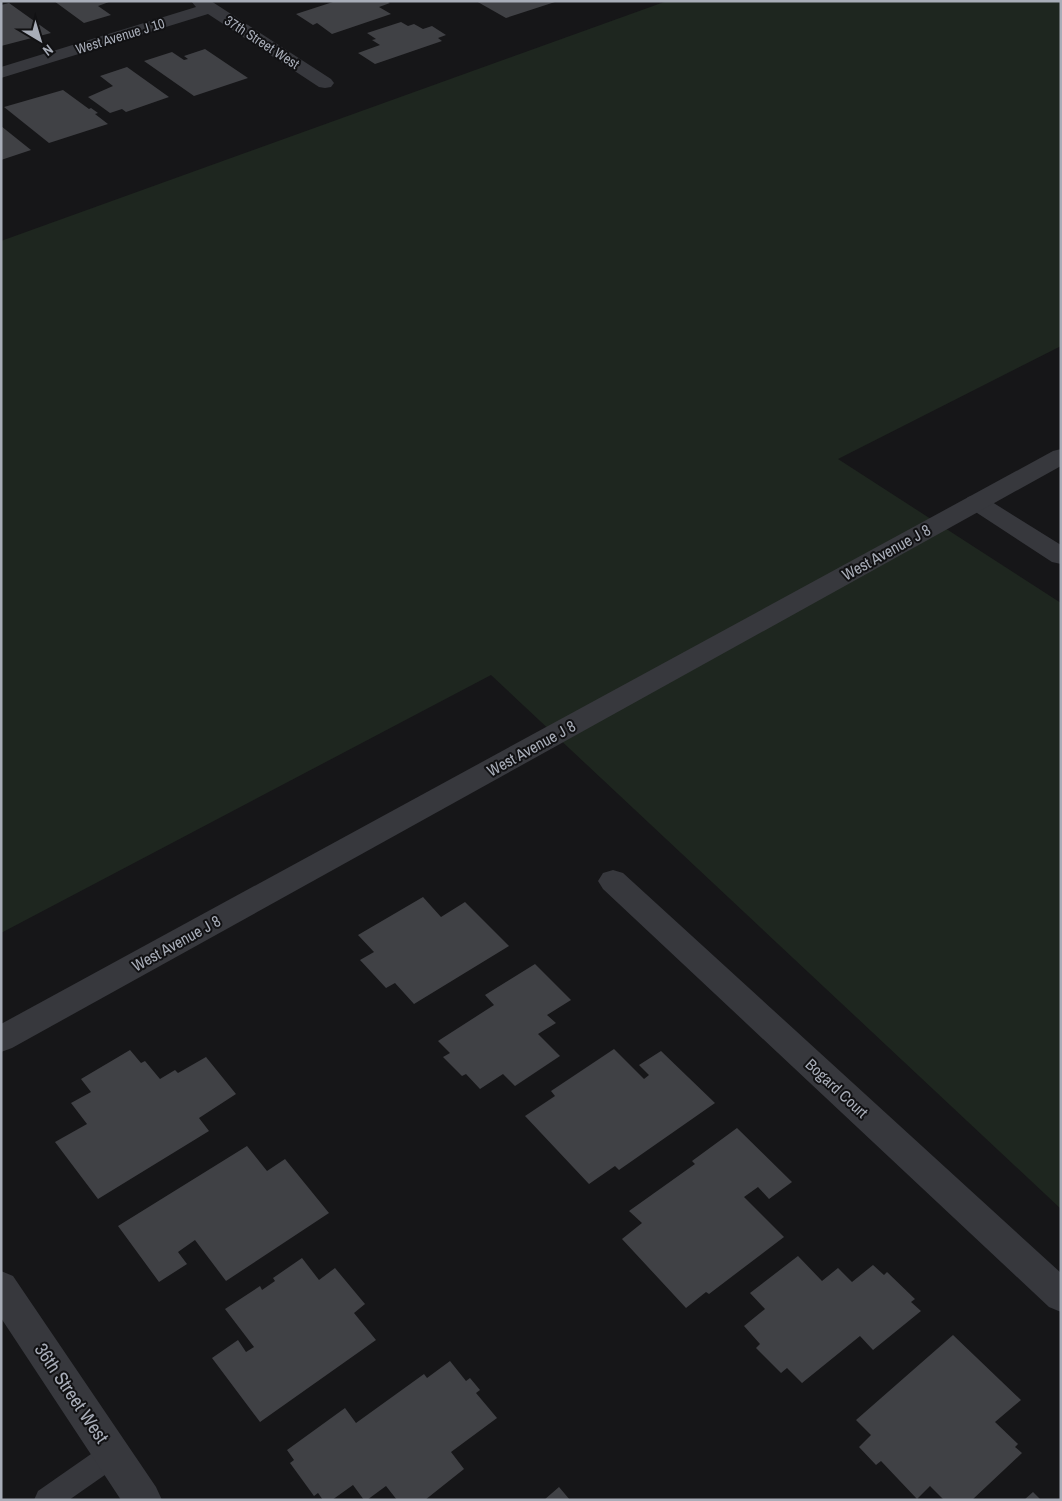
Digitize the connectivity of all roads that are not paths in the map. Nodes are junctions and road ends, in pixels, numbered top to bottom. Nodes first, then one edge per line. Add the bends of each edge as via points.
1 (205, 5) edge
2 (1, 73) edge
3 (325, 83) dead end
4 (1061, 456) edge
5 (976, 502) junction
6 (1061, 556) edge
7 (613, 881) dead end
8 (1, 1039) edge
9 (1, 1287) edge
10 (1061, 1296) edge
11 (113, 1454) junction
12 (47, 1500) edge
13 (143, 1500) edge

1 - 2 street, West Avenue J 10
1 - 3 street, 37th Street West
4 - 5 street, West Avenue J 8
5 - 6 street
5 - 8 street, West Avenue J 8
7 - 10 street, Bogard Court
9 - 11 street, 36th Street West
11 - 12 lane
11 - 13 street, 36th Street West

